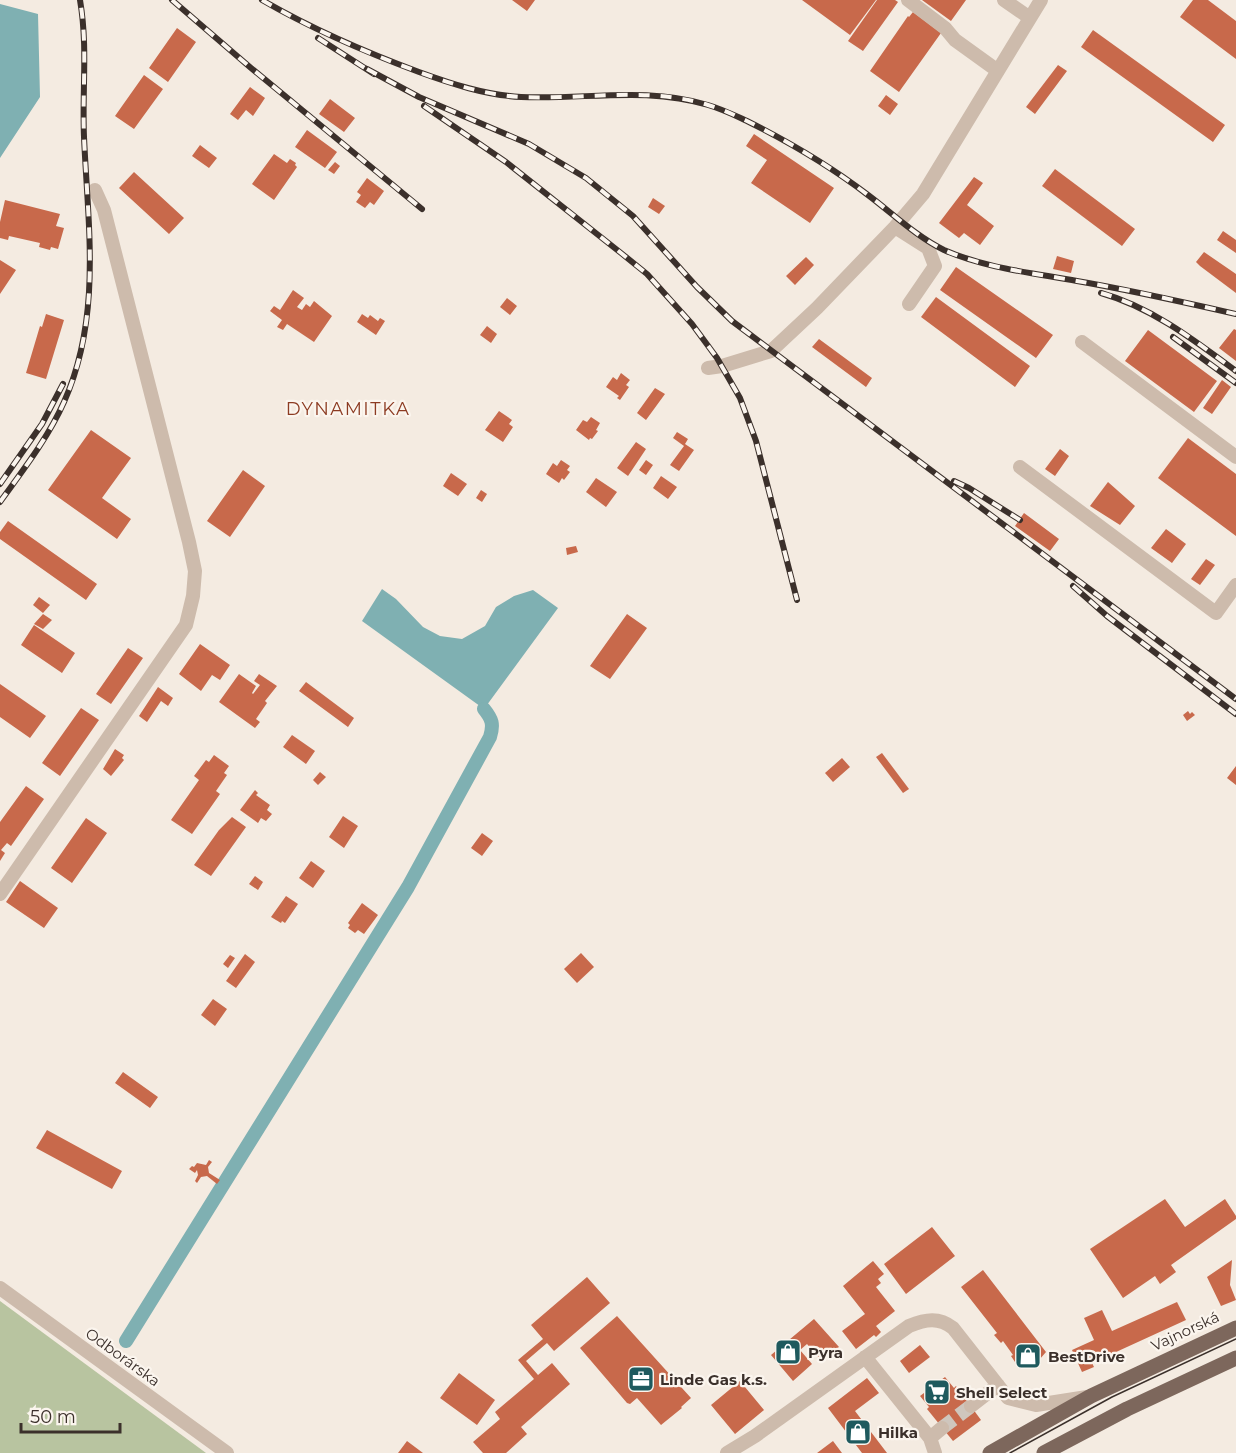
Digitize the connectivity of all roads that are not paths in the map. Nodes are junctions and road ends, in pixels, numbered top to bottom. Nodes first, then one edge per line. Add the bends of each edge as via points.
1 (908, 0) edge
2 (1004, 0) edge
3 (1041, 0) edge
4 (1030, 18) junction
5 (998, 71) junction
6 (95, 190) dead end
7 (894, 227) junction
8 (909, 304) dead end
9 (1082, 342) dead end
10 (708, 368) dead end
11 (1236, 457) edge
12 (1020, 467) dead end
13 (1236, 585) edge
14 (0, 894) edge
15 (0, 1288) edge
16 (1236, 1328) edge
17 (1236, 1358) edge
18 (862, 1359) junction
19 (998, 1385) junction
20 (1091, 1396) junction
21 (971, 1406) tunnel mouth
22 (942, 1428) tunnel mouth
23 (930, 1438) junction
24 (227, 1453) edge
25 (727, 1453) edge
26 (935, 1453) edge
27 (990, 1453) edge
28 (1044, 1453) edge

1 - 5 street
2 - 4 street
3 - 4 street
4 - 5 street
5 - 7 street via 923,194
6 - 14 street via 104,210 186,531 195,571 193,596 186,625
7 - 8 street via 928,248 935,266
7 - 10 street via 771,351
9 - 11 street
12 - 13 street via 1216,613
15 - 24 street, Odborárska
16 - 20 main road, Vajnorská
17 - 28 main road
18 - 19 street via 909,1326 940,1320 953,1328
18 - 23 street
18 - 25 street
19 - 20 street via 1008,1398 1036,1405
19 - 21 street
20 - 27 main road, Vajnorská
22 - 23 street
23 - 26 street

